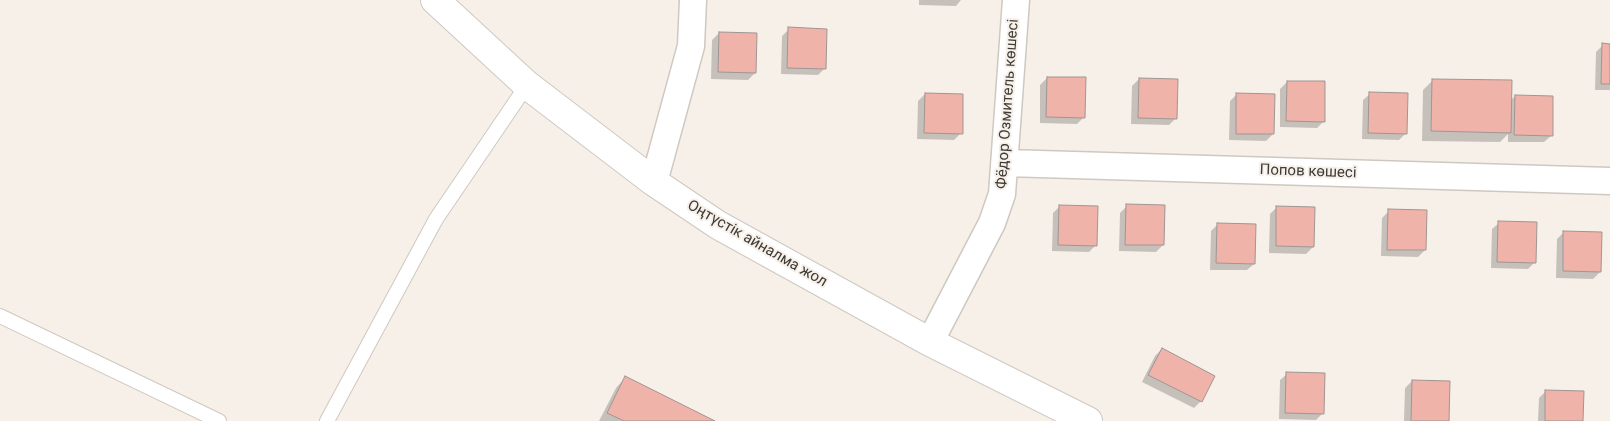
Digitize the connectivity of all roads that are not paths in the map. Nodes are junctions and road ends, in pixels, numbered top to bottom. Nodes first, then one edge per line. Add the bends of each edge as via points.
1 (435, 0) edge
2 (693, 0) edge
3 (1016, 0) edge
4 (527, 85) junction
5 (1006, 163) junction
6 (1610, 181) edge
7 (654, 182) junction
8 (0, 316) edge
9 (930, 342) junction
10 (219, 421) edge
11 (327, 421) edge
12 (1088, 421) edge

1 - 4 highway, Оңтүстік айналма жол
2 - 7 street via 691,46
3 - 5 street, Фёдор Озмитель көшесі
4 - 7 highway, Оңтүстік айналма жол
4 - 11 lane via 436,219
5 - 6 street, Попов көшесі
5 - 9 street, Фёдор Озмитель көшесі via 1002,194 992,223
7 - 9 highway, Оңтүстік айналма жол via 718,226
8 - 10 lane
9 - 12 highway, Оңтүстік айналма жол

